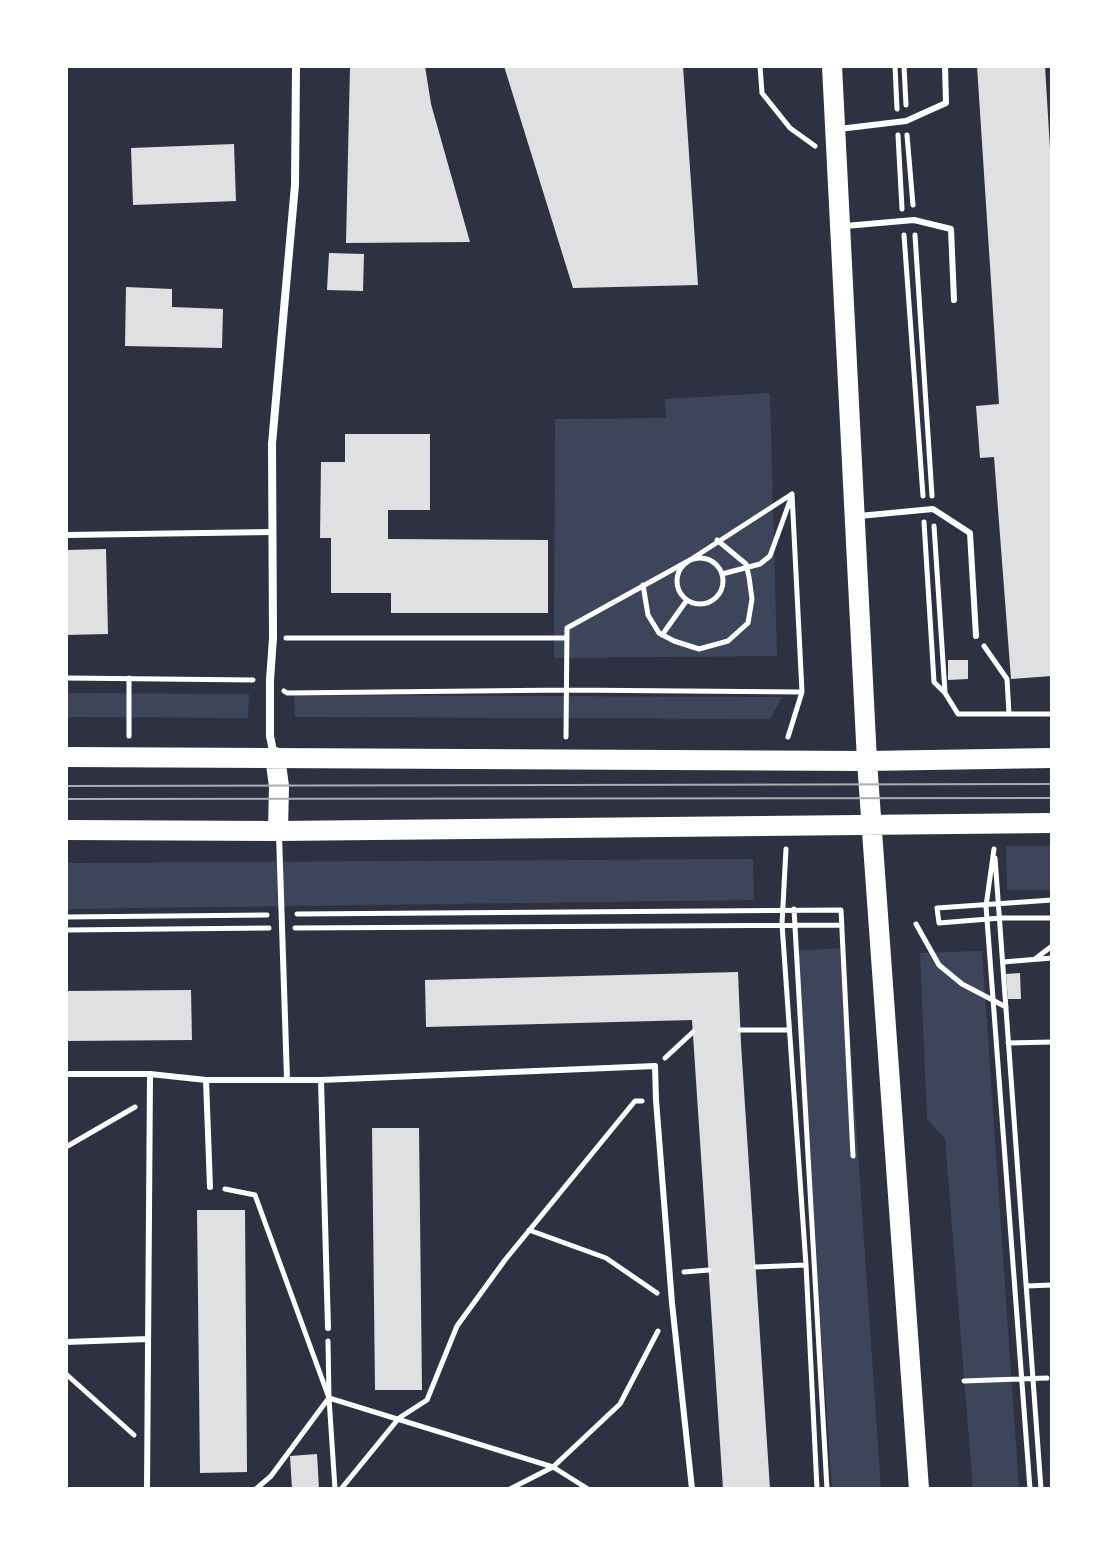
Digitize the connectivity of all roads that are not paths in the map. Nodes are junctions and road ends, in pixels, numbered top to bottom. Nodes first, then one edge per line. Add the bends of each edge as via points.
1 (296, 66) edge
2 (832, 66) edge
3 (945, 66) edge
4 (835, 130) junction
5 (841, 227) junction
6 (954, 300) dead end
7 (855, 517) junction
8 (272, 532) junction
9 (66, 535) edge
10 (976, 636) road end
11 (66, 757) edge
12 (275, 757) junction
13 (1052, 758) edge
14 (867, 761) junction
15 (872, 823) junction
16 (1052, 823) edge
17 (66, 830) edge
18 (278, 831) junction
19 (66, 1074) edge
20 (150, 1074) junction
21 (287, 1079) junction
22 (206, 1080) junction
23 (321, 1080) junction
24 (210, 1187) road end
25 (328, 1328) road end
26 (148, 1339) junction
27 (66, 1342) edge
28 (147, 1489) edge
29 (692, 1489) edge
30 (919, 1489) edge

1 - 8 street via 295,185 272,444
2 - 4 main road
3 - 4 lane via 946,103 906,121
4 - 5 main road
5 - 6 lane via 914,220 951,229
5 - 7 main road
7 - 10 lane via 933,509 970,533
7 - 14 main road
8 - 9 lane
8 - 12 street via 270,736
11 - 12 main road
12 - 14 main road
12 - 18 main road
13 - 14 main road
14 - 15 main road
15 - 16 main road
15 - 18 main road
15 - 30 main road
17 - 18 main road
18 - 21 lane
19 - 20 lane
20 - 22 lane
20 - 26 lane
21 - 22 lane
21 - 23 lane
22 - 24 lane
23 - 25 lane
23 - 29 lane via 655,1066
26 - 27 lane
26 - 28 lane

